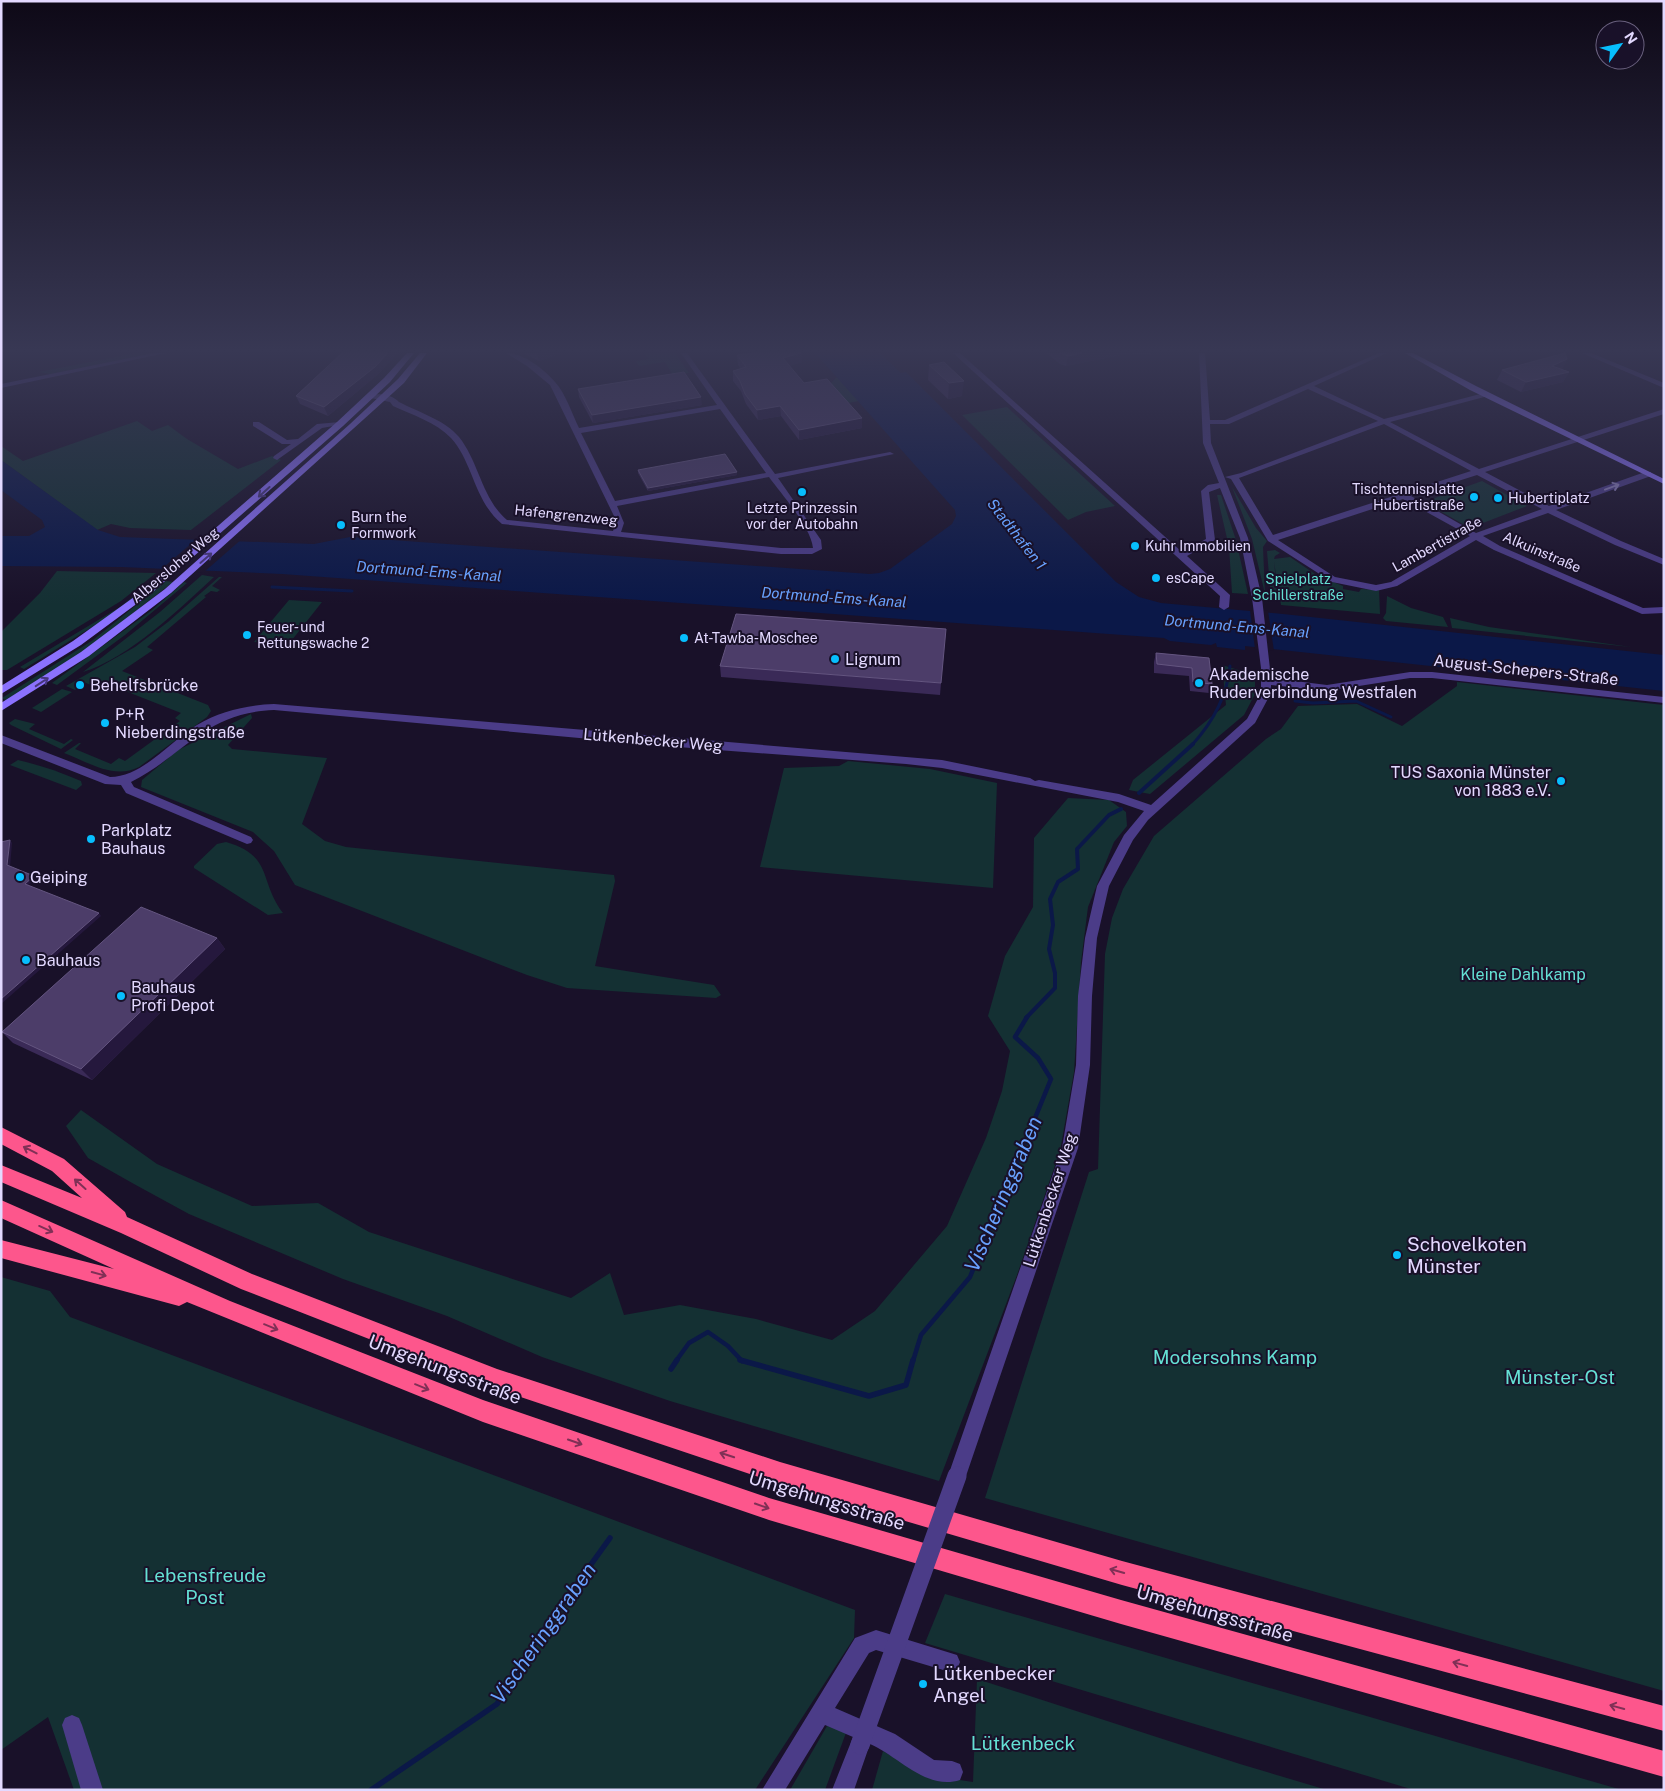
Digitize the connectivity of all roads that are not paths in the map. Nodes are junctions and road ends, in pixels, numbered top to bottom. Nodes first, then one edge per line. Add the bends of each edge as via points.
1 (276, 437) edge
2 (305, 437) edge
3 (326, 437) edge
4 (341, 437) edge
5 (455, 437) edge
6 (579, 437) edge
7 (744, 437) edge
8 (1049, 437) edge
9 (1207, 437) edge
10 (1345, 437) edge
11 (1412, 437) edge
12 (1572, 437) edge
13 (1585, 437) edge
14 (1577, 439) junction
15 (300, 440) junction
16 (890, 454) dead end
17 (277, 458) dead end
18 (1477, 472) junction
19 (1648, 474) junction
20 (772, 476) junction
21 (1234, 477) junction
22 (1222, 481) junction
23 (1664, 482) edge
24 (1405, 496) junction
25 (612, 504) junction
26 (1549, 509) junction
27 (616, 534) junction
28 (1475, 537) junction
29 (1271, 539) junction
30 (1181, 556) junction
31 (1664, 562) edge
32 (1224, 608) dead end
33 (1664, 610) edge
34 (1267, 681) junction
35 (1, 691) edge
36 (1664, 700) edge
37 (1, 708) edge
38 (1, 739) edge
39 (124, 781) junction
40 (1151, 809) junction
41 (247, 840) dead end
42 (1, 1135) edge
43 (1, 1173) edge
44 (1, 1209) edge
45 (128, 1227) junction
46 (1, 1249) edge
47 (226, 1309) junction
48 (950, 1662) dead end
49 (822, 1713) junction
50 (1664, 1719) edge
51 (72, 1725) dead end
52 (1664, 1764) edge
53 (952, 1772) dead end
54 (92, 1790) edge
55 (773, 1790) edge
56 (843, 1790) edge

1 - 15 street via 285,442
2 - 15 street
3 -> 35 main road, Albersloher Weg via 162,580 98,629
37 -> 4 main road, Albersloher Weg via 132,620
5 - 27 street, Hafengrenzweg via 494,514 500,519
6 - 25 street
7 - 20 street
8 - 30 street
9 - 22 street, Lütkenbecker Weg via 1209,453
10 - 21 street
11 - 18 street
12 - 14 main road
13 - 14 street
14 - 18 street
14 - 19 main road
15 - 17 street
16 - 20 street, Hafengrenzweg
18 - 24 street
18 - 26 street
19 - 23 main road
26 -> 19 street, Lambertistraße
20 - 25 street, Hafengrenzweg
20 - 27 street, Hafengrenzweg via 817,540 818,549 781,551
21 - 22 street
21 - 29 street
22 - 30 street via 1205,491 1211,540
22 - 34 street, Lütkenbecker Weg via 1244,538 1258,604
24 - 28 street, Alkuinstraße
24 - 29 street
25 - 27 street via 620,523
26 - 28 street, Lambertistraße
26 - 31 street via 1611,542
28 - 29 street, Lambertistraße via 1394,584 1380,587 1332,579
28 - 33 street, Alkuinstraße via 1646,612
30 - 32 street via 1225,595
34 - 36 street, August-Schepers-Straße via 1327,688 1410,675 1432,675
34 - 40 street, Lütkenbecker Weg via 1262,704 1251,721
38 - 39 street via 109,782
39 - 40 street, Lütkenbecker Weg via 202,727 245,710 274,707 942,764 1119,798
39 - 41 street via 130,790
40 - 56 street, Lütkenbecker Weg, bridge via 1128,838 1112,866 1096,908 1085,996 1083,1065 1070,1148 957,1476
45 -> 42 highway via 58,1165
43 - 45 highway, Umgehungsstraße
44 -> 47 highway, Umgehungsstraße
50 -> 45 highway, Umgehungsstraße via 1122,1572 780,1473 497,1379 248,1282
46 -> 47 highway
47 -> 52 highway, Umgehungsstraße via 483,1411 769,1508
48 - 49 street via 876,1640 862,1645
49 - 53 street via 888,1741 931,1770
49 - 55 street
51 - 54 street

